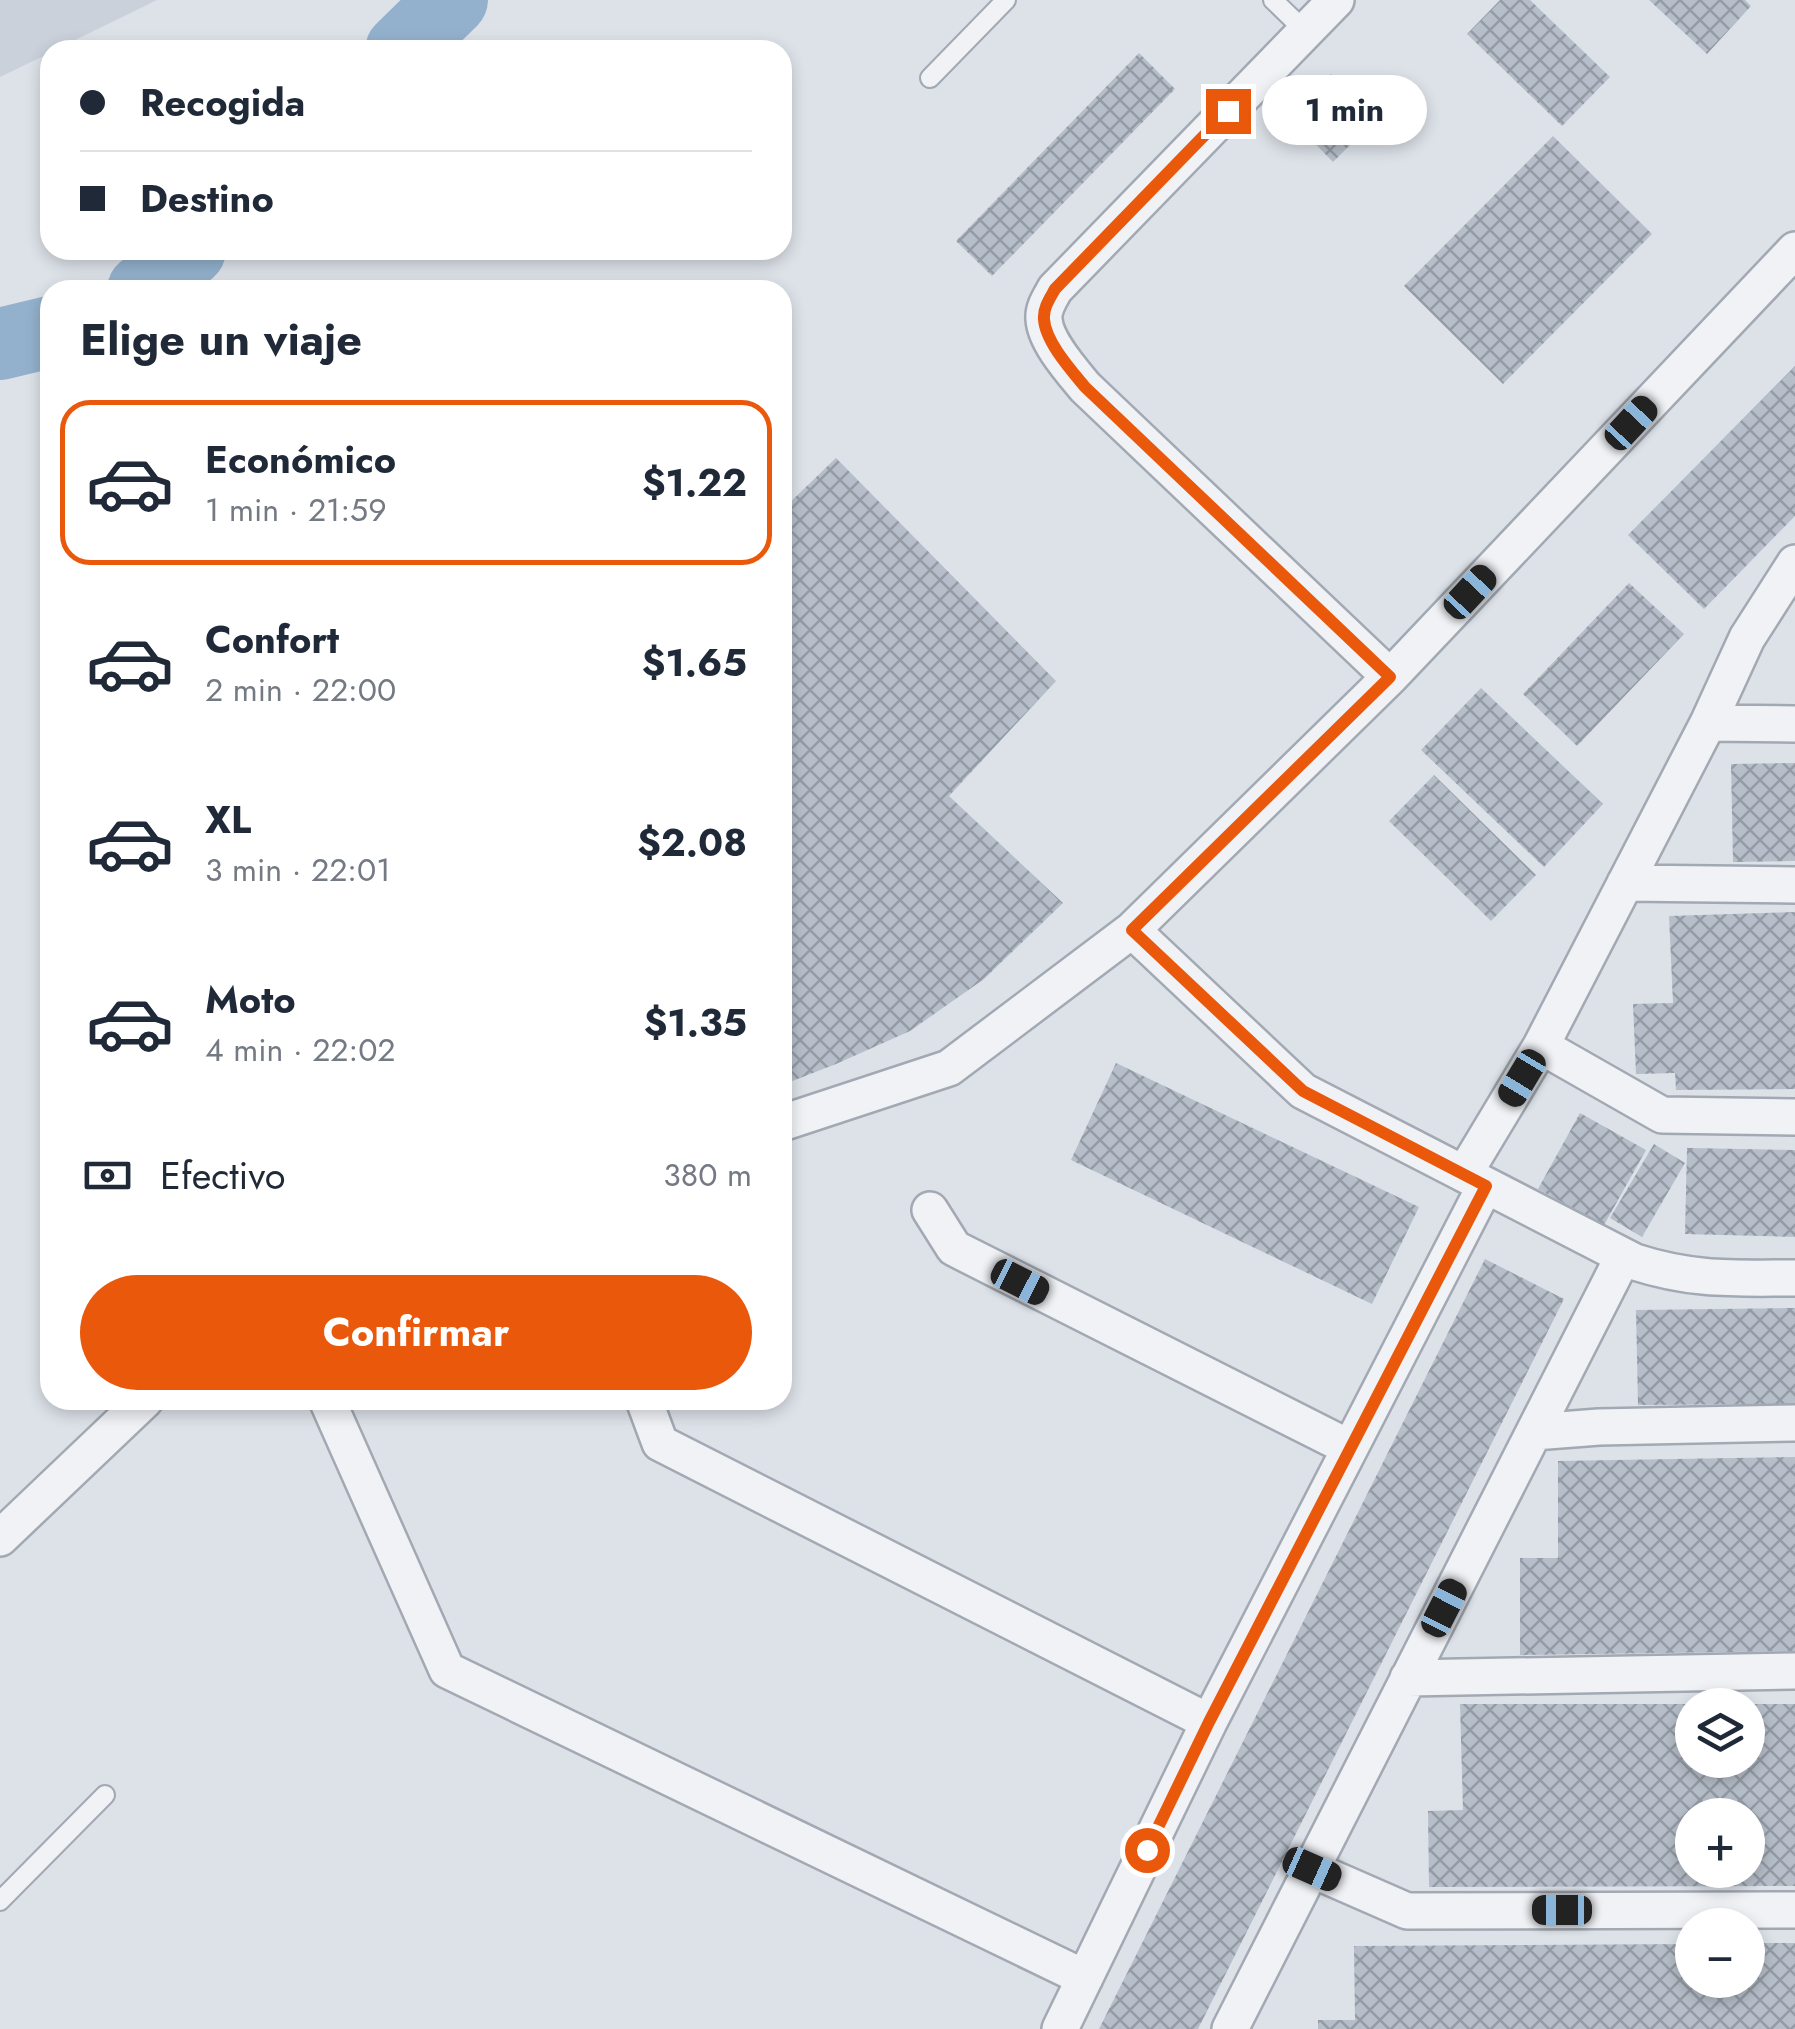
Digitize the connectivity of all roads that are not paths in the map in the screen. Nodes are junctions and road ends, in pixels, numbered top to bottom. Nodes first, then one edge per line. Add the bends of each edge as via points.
1 (1006, 0) edge
2 (1273, 0) edge
3 (1336, 0) edge
4 (1305, 32) junction
5 (930, 78) dead end
6 (1795, 250) edge
7 (1795, 563) edge
8 (1390, 677) junction
9 (1708, 723) junction
10 (1795, 724) edge
11 (1625, 883) junction
12 (1795, 885) edge
13 (1132, 930) junction
14 (1541, 1046) junction
15 (1795, 1117) edge
16 (792, 1120) edge
17 (1475, 1180) junction
18 (930, 1210) dead end
19 (1623, 1257) junction
20 (1795, 1278) edge
21 (134, 1410) edge
22 (332, 1410) edge
23 (648, 1410) edge
24 (1795, 1423) edge
25 (1534, 1432) junction
26 (1350, 1448) junction
27 (0, 1538) edge
28 (1795, 1670) edge
29 (1408, 1678) junction
30 (1209, 1722) junction
31 (105, 1795) dead end
32 (1312, 1869) junction
33 (0, 1901) edge
34 (1795, 1910) edge
35 (1085, 1978) junction
36 (1060, 2029) edge
37 (1230, 2029) edge

1 - 5 lane
2 - 4 lane
3 - 4 street
4 - 8 street via 1055,289 1044,320 1059,356 1085,387
6 - 8 street
7 - 9 street via 1747,638
8 - 13 street
9 - 10 street
9 - 11 street
11 - 12 street
11 - 14 street
13 - 16 street via 949,1068
13 - 17 street via 1303,1091
14 - 15 street via 1662,1115
14 - 17 street
17 - 19 street
17 - 26 street
18 - 26 street via 954,1248
19 - 20 street via 1685,1276
19 - 25 street
21 - 27 street
22 - 35 street via 447,1670
23 - 30 street via 660,1442
24 - 25 street
25 - 29 street
26 - 30 street
28 - 29 street
29 - 32 street
30 - 35 street
31 - 33 lane
32 - 34 street via 1406,1911
32 - 37 street
35 - 36 street

